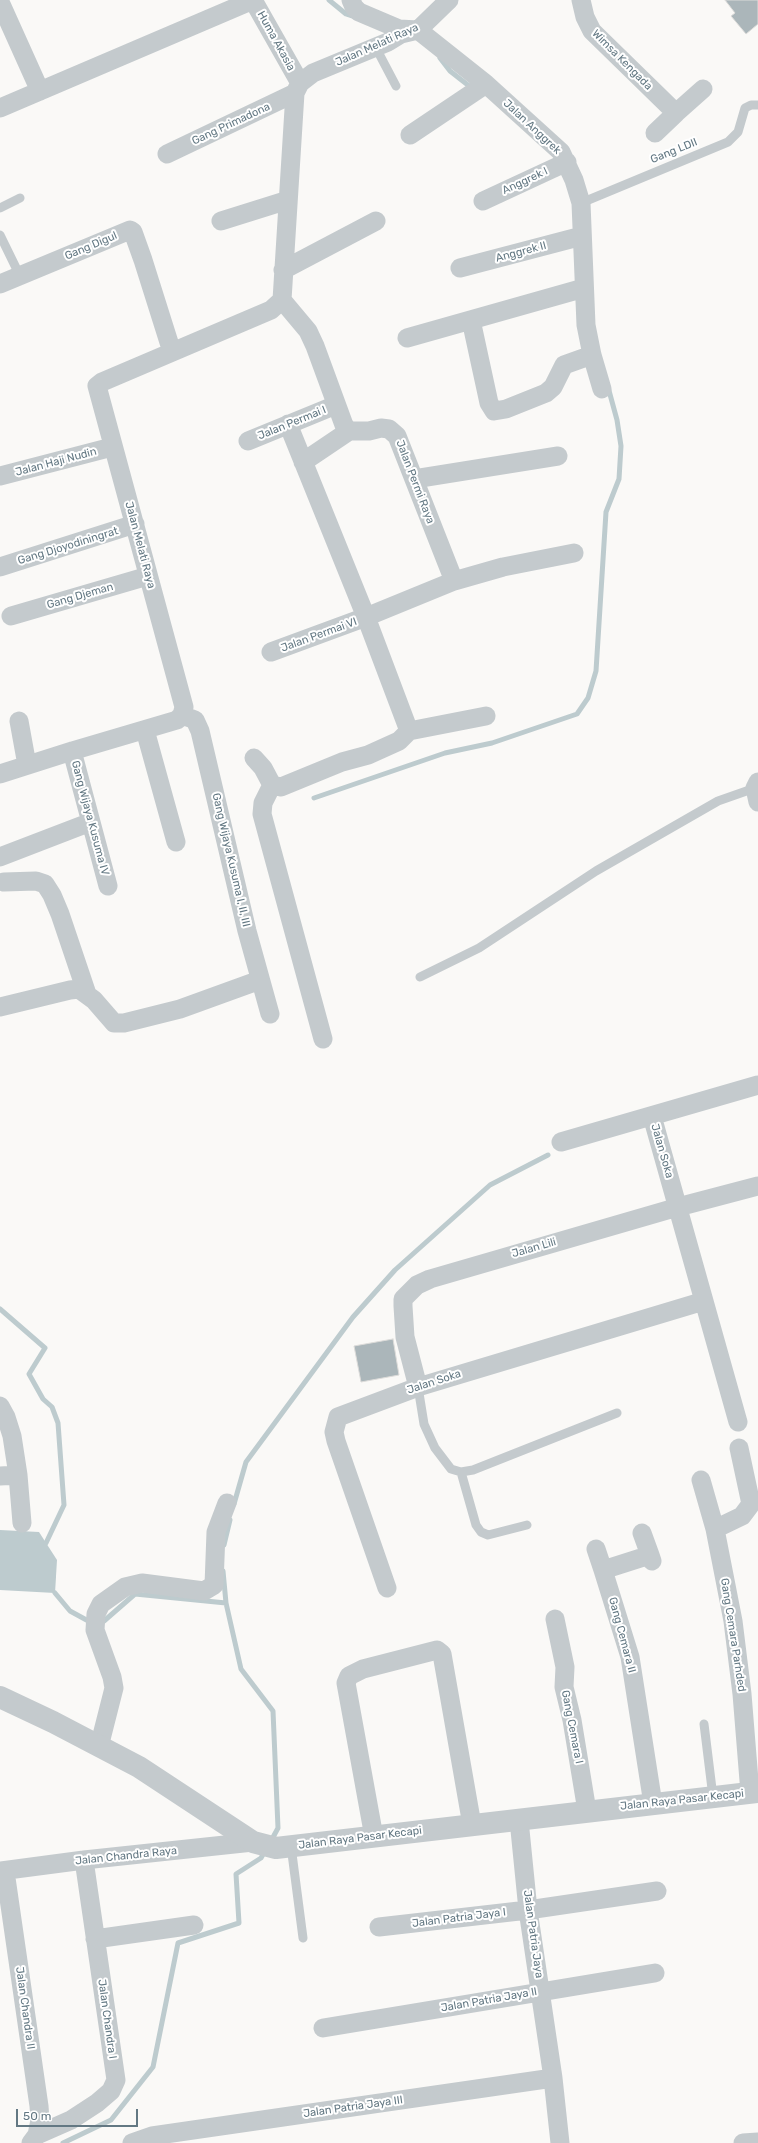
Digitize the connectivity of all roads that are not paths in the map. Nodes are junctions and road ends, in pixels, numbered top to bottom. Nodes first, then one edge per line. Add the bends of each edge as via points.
1 (253, 0) edge
2 (351, 0) edge
3 (449, 0) edge
4 (581, 0) edge
5 (4, 3) edge
6 (396, 38) junction
7 (486, 84) junction
8 (396, 86) dead end
9 (297, 88) junction
10 (703, 89) dead end
11 (40, 91) junction
12 (758, 105) edge
13 (0, 108) edge
14 (676, 113) junction
15 (655, 133) dead end
16 (410, 135) dead end
17 (167, 154) dead end
18 (567, 162) junction
19 (20, 198) dead end
20 (288, 200) junction
21 (483, 200) dead end
22 (581, 203) junction
23 (0, 208) edge
24 (376, 220) dead end
25 (221, 221) dead end
26 (0, 235) edge
27 (582, 236) junction
28 (460, 268) dead end
29 (283, 270) junction
30 (20, 276) junction
31 (0, 284) edge
32 (584, 288) junction
33 (282, 300) junction
34 (471, 320) junction
35 (407, 338) dead end
36 (172, 352) junction
37 (592, 356) junction
38 (602, 389) dead end
39 (336, 405) junction
40 (288, 424) junction
41 (349, 431) junction
42 (248, 441) dead end
43 (112, 447) junction
44 (558, 456) dead end
45 (303, 462) junction
46 (0, 476) edge
47 (414, 479) junction
48 (135, 524) junction
49 (574, 553) dead end
50 (0, 567) edge
51 (148, 576) junction
52 (454, 582) junction
53 (11, 616) dead end
54 (366, 617) junction
55 (271, 652) dead end
56 (182, 715) junction
57 (486, 716) dead end
58 (19, 720) dead end
59 (145, 730) junction
60 (409, 731) junction
61 (72, 751) junction
62 (254, 758) dead end
63 (27, 765) junction
64 (0, 774) edge
65 (272, 785) junction
66 (757, 790) edge
67 (83, 825) dead end
68 (176, 842) dead end
69 (0, 857) edge
70 (1, 879) edge
71 (108, 886) dead end
72 (420, 976) dead end
73 (260, 980) junction
74 (87, 994) junction
75 (0, 1008) edge
76 (270, 1014) dead end
77 (323, 1039) dead end
78 (758, 1085) edge
79 (652, 1116) junction
80 (561, 1142) dead end
81 (758, 1186) edge
82 (678, 1207) junction
83 (704, 1301) junction
84 (418, 1386) junction
85 (0, 1406) edge
86 (617, 1414) dead end
87 (738, 1422) dead end
88 (739, 1448) dead end
89 (460, 1472) junction
90 (9, 1476) edge
91 (701, 1480) dead end
92 (227, 1503) dead end
93 (22, 1523) dead end
94 (527, 1526) dead end
95 (715, 1529) junction
96 (642, 1533) dead end
97 (596, 1549) dead end
98 (603, 1570) junction
99 (387, 1588) dead end
100 (555, 1619) dead end
101 (0, 1697) edge
102 (704, 1724) dead end
103 (99, 1747) junction
104 (754, 1792) edge
105 (713, 1797) junction
106 (653, 1804) junction
107 (587, 1810) junction
108 (519, 1820) junction
109 (472, 1825) junction
110 (374, 1837) junction
111 (270, 1845) junction
112 (84, 1860) junction
113 (3, 1871) edge
114 (657, 1891) dead end
115 (528, 1910) junction
116 (194, 1925) dead end
117 (379, 1927) dead end
118 (303, 1938) dead end
119 (95, 1939) junction
120 (654, 1973) dead end
121 (540, 1991) junction
122 (323, 2028) dead end
123 (554, 2078) junction
124 (34, 2139) edge
125 (152, 2140) edge
126 (758, 2142) edge
127 (132, 2143) edge
128 (560, 2143) edge
129 (743, 2143) edge

1 - 9 street, Huma Akasia
1 - 11 street
2 - 6 street via 359,12 399,29
3 - 6 street, Jalan Melati Raya
4 - 14 street, Wimsa Kengada via 592,31
5 - 11 street
6 - 7 street, Jalan Anggrek
6 - 8 lane
6 - 9 street, Jalan Melati Raya via 313,73
7 - 16 street
7 - 18 street, Jalan Anggrek via 555,146
9 - 17 street, Gang Primadona
9 - 20 street
10 - 14 street
11 - 13 street
12 - 22 lane, Gang LDII via 745,108 738,132 728,142
14 - 15 street
18 - 21 street, Anggrek I
18 - 22 street, Jalan Anggrek
19 - 23 lane
20 - 25 street
20 - 29 street
22 - 27 street, Jalan Anggrek
24 - 29 street
26 - 30 lane
27 - 28 street, Anggrek II
27 - 32 street, Jalan Anggrek
29 - 33 street
30 - 31 street, Gang Digul
30 - 36 street, Gang Digul via 130,230 143,260
32 - 34 street
32 - 37 street, Jalan Anggrek via 586,325
33 - 36 street, Jalan Melati Raya via 271,310
33 - 39 street via 308,331
34 - 35 street
34 - 37 street via 489,403 494,411 506,409 546,393 553,387 564,365
36 - 43 street, Jalan Melati Raya via 97,386
37 - 38 street, Jalan Anggrek
39 - 40 street, Jalan Permai I
39 - 41 street
40 - 42 street, Jalan Permai I
40 - 45 street
41 - 45 street
41 - 47 street, Jalan Permi Raya via 389,429 397,436
43 - 46 street, Jalan Haji Nudin
43 - 48 street, Jalan Melati Raya
44 - 47 street
45 - 54 street
47 - 52 street, Jalan Permi Raya
48 - 50 street, Gang Djoyodiningrat
48 - 51 street, Jalan Melati Raya
49 - 52 street, Jalan Permai VI via 503,567
51 - 53 street, Gang Djeman
51 - 56 street, Jalan Melati Raya via 184,707
52 - 54 street, Jalan Permai VI
54 - 55 street, Jalan Permai VI
54 - 60 street
56 - 59 street via 177,720
56 - 73 street, Gang Wijaya Kusuma I, II, III via 195,720 200,731
57 - 60 street
58 - 63 street
59 - 61 street
59 - 68 street
60 - 65 street via 399,741 368,755 342,762 281,787
61 - 63 street
61 - 71 street, Gang Wijaya Kusuma IV
62 - 65 street
63 - 64 street
65 - 77 street via 263,802 262,814
66 - 72 lane via 718,801 596,871 479,948
67 - 69 street
70 - 74 street via 36,880 45,884 60,914
73 - 74 street via 180,1008 114,1024
73 - 76 street, Gang Wijaya Kusuma I, II, III
74 - 75 street via 79,989 70,990
78 - 79 street
79 - 80 street
79 - 82 street, Jalan Soka
81 - 82 street, Jalan Lili
82 - 83 street, Jalan Soka
82 - 84 street, Jalan Lili via 430,1278 417,1285 403,1299 403,1306 405,1337
83 - 84 street, Jalan Soka
83 - 87 street, Jalan Soka
84 - 89 lane via 424,1424 435,1448 451,1469
84 - 99 street, Jalan Soka via 338,1417 335,1423 336,1440
85 - 90 street via 12,1436
86 - 89 lane via 473,1470
88 - 95 street via 751,1504 742,1516
89 - 94 lane via 476,1525 481,1532 488,1535
90 - 93 street
91 - 95 street, Gang Cemara Parhded
92 - 103 street via 216,1532 214,1585 204,1591 142,1583 125,1586 101,1604 95,1622 114,1688
95 - 104 street, Gang Cemara Parhded via 733,1621
96 - 98 street via 651,1558
97 - 98 street, Gang Cemara II
98 - 106 street, Gang Cemara II via 630,1657
100 - 107 street, Gang Cemara I via 565,1667 564,1687
101 - 103 street
102 - 105 lane
103 - 111 street via 139,1767
104 - 105 street, Jalan Raya Pasar Kecapi
105 - 106 street, Jalan Raya Pasar Kecapi
106 - 107 street, Jalan Raya Pasar Kecapi
107 - 108 street, Jalan Raya Pasar Kecapi
108 - 109 street, Jalan Raya Pasar Kecapi
108 - 115 street, Jalan Patria Jaya
109 - 110 street, Jalan Raya Pasar Kecapi
109 - 110 street via 442,1654 437,1650 363,1669 349,1676 346,1683
110 - 111 street, Jalan Raya Pasar Kecapi
111 - 112 street, Jalan Chandra Raya
111 - 118 lane
112 - 113 street, Jalan Chandra Raya
112 - 119 street, Jalan Chandra I
113 - 124 street, Jalan Chandra II via 39,2106 40,2120
114 - 115 street, Jalan Patria Jaya I
115 - 117 street, Jalan Patria Jaya I
115 - 121 street, Jalan Patria Jaya
116 - 119 street
119 - 124 street, Jalan Chandra I via 116,2080 111,2091 84,2112
120 - 121 street, Jalan Patria Jaya II
121 - 122 street, Jalan Patria Jaya II
121 - 123 street, Jalan Patria Jaya
123 - 125 street, Jalan Patria Jaya III
123 - 128 street, Jalan Patria Jaya
125 - 127 street, Jalan Patria Jaya III
126 - 129 street

